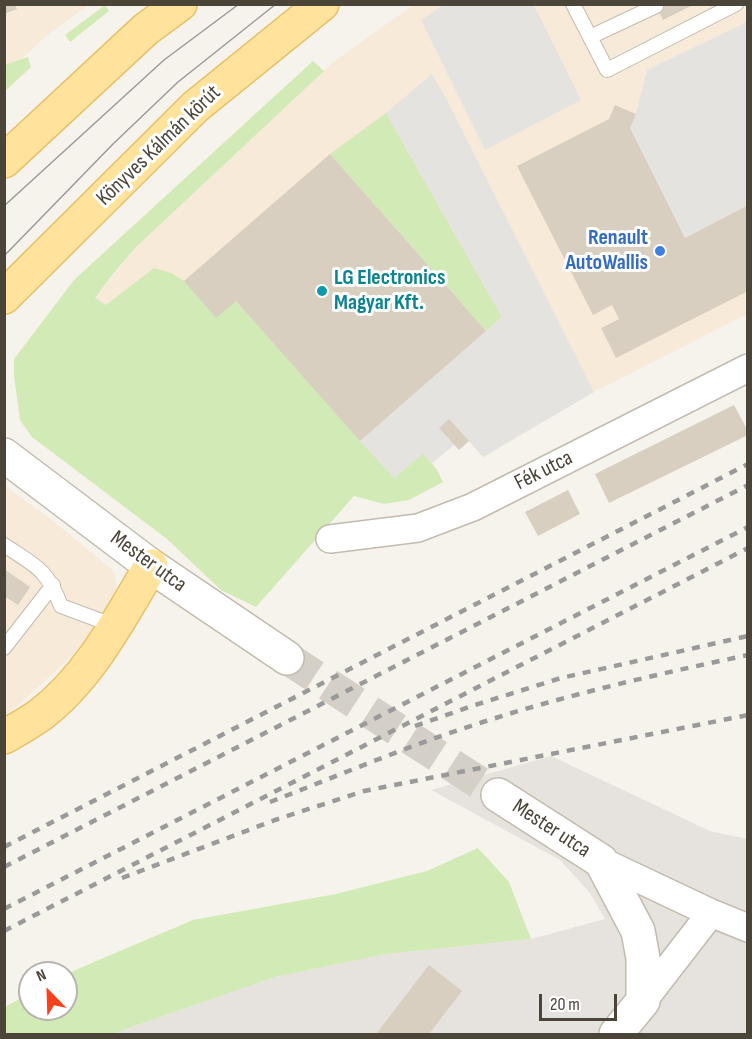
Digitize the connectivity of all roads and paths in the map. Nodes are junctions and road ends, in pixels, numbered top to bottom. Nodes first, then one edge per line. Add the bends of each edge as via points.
1 (180, 4) edge
2 (322, 4) edge
3 (573, 4) edge
4 (736, 4) edge
5 (656, 6) dead end
6 (590, 37) junction
7 (4, 161) edge
8 (12, 289) edge
9 (4, 316) edge
10 (747, 368) edge
11 (7, 451) edge
12 (330, 539) dead end
13 (4, 545) edge
14 (151, 566) junction
15 (53, 585) junction
16 (115, 626) junction
17 (4, 648) edge
18 (287, 658) tunnel mouth
19 (4, 737) edge
20 (498, 795) tunnel mouth
21 (601, 861) junction
22 (711, 913) junction
23 (747, 928) edge
24 (642, 1001) junction
25 (616, 1035) edge

1 - 7 main road via 146,29
2 - 8 main road, Könyves Kálmán körút via 195,107
3 - 6 lane
4 - 6 lane via 607,70
5 - 6 lane
8 - 9 street
10 - 12 street, Fék utca via 472,507 418,528
11 - 14 street, Mester utca
13 - 15 lane via 40,569
14 - 16 main road
14 - 18 street, Mester utca
15 - 16 lane via 61,606
15 - 17 lane
16 - 19 main road via 70,687 40,715
20 - 21 street, Mester utca
21 - 22 street
21 - 24 street, Mester utca via 638,931 643,958
22 - 23 street
22 - 24 street
24 - 25 street

